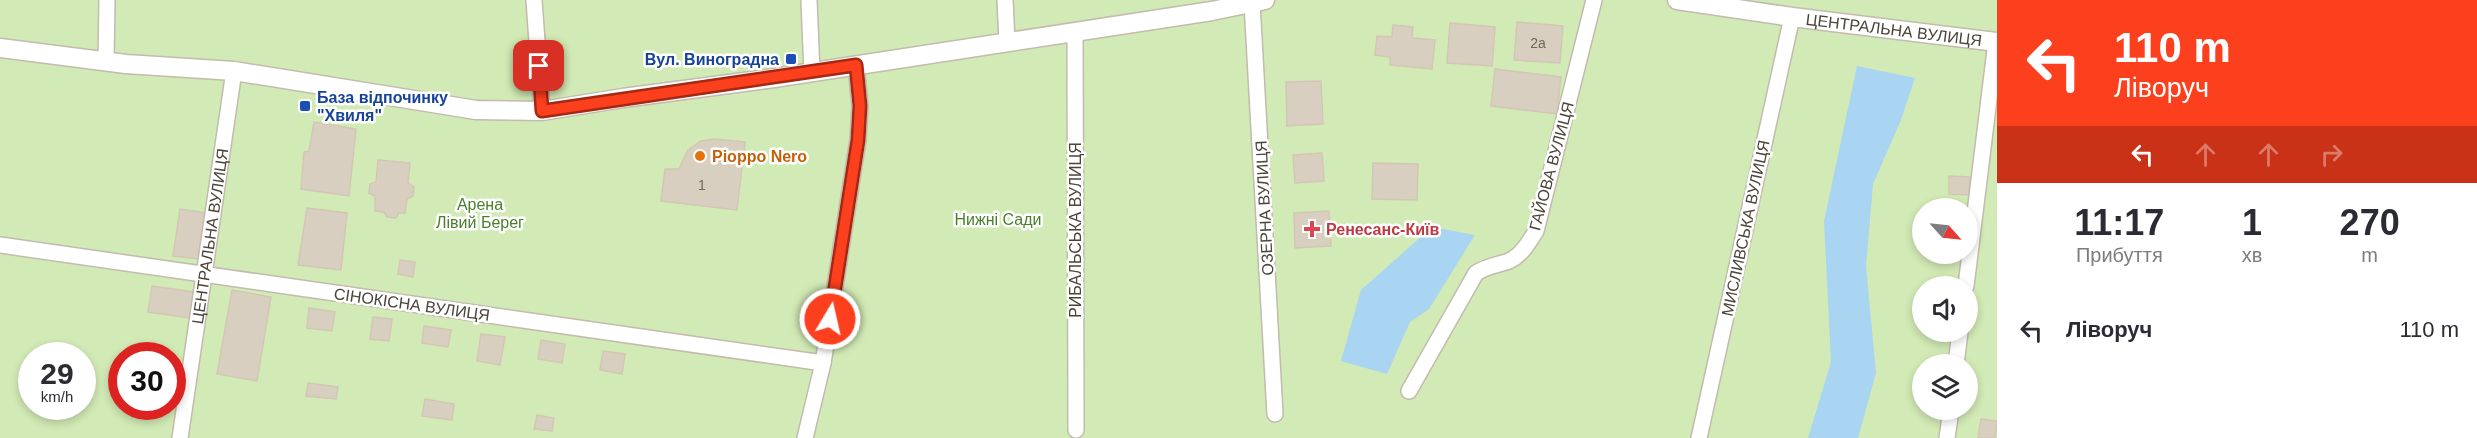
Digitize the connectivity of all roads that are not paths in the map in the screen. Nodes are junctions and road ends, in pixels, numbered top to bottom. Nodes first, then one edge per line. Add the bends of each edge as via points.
1 (106, 0) edge
2 (534, 0) edge
3 (809, 0) edge
4 (1005, 0) edge
5 (1594, 0) edge
6 (1677, 0) edge
7 (1259, 2) edge
8 (1724, 3) edge
9 (1212, 5) edge
10 (1792, 17) junction
11 (1075, 31) junction
12 (1007, 42) junction
13 (1997, 42) edge
14 (0, 48) edge
15 (106, 62) junction
16 (856, 65) junction
17 (234, 71) junction
18 (812, 73) junction
19 (542, 111) junction
20 (0, 245) edge
21 (205, 275) junction
22 (1967, 276) edge
23 (824, 363) junction
24 (1409, 391) dead end
25 (1275, 414) dead end
26 (1950, 420) edge
27 (1076, 430) dead end
28 (180, 438) edge
29 (805, 438) edge
30 (1699, 438) edge
31 (1947, 438) edge

1 - 15 street
2 - 19 street
3 - 18 street
4 - 12 street
5 - 24 street, ГАЙОВА ВУЛИЦЯ via 1536,231 1523,251 1511,260 1476,273
6 - 8 street, ЦЕНТРАЛЬНА ВУЛИЦЯ
7 - 9 street
7 - 25 street, ОЗЕРНА ВУЛИЦЯ
8 - 10 street, ЦЕНТРАЛЬНА ВУЛИЦЯ
9 - 11 street
10 - 13 street, ЦЕНТРАЛЬНА ВУЛИЦЯ
10 - 30 street, МИСЛИВСЬКА ВУЛИЦЯ
11 - 12 street
11 - 27 street, РИБАЛЬСЬКА ВУЛИЦЯ
12 - 16 street
13 - 22 street
14 - 15 street
15 - 17 street
16 - 18 street
16 - 23 street via 858,140
17 - 19 street via 476,111
17 - 21 street, ЦЕНТРАЛЬНА ВУЛИЦЯ
18 - 19 street
20 - 21 street, СІНОКІСНА ВУЛИЦЯ
21 - 23 street, СІНОКІСНА ВУЛИЦЯ
21 - 28 street, ЦЕНТРАЛЬНА ВУЛИЦЯ
23 - 29 street
26 - 31 street

